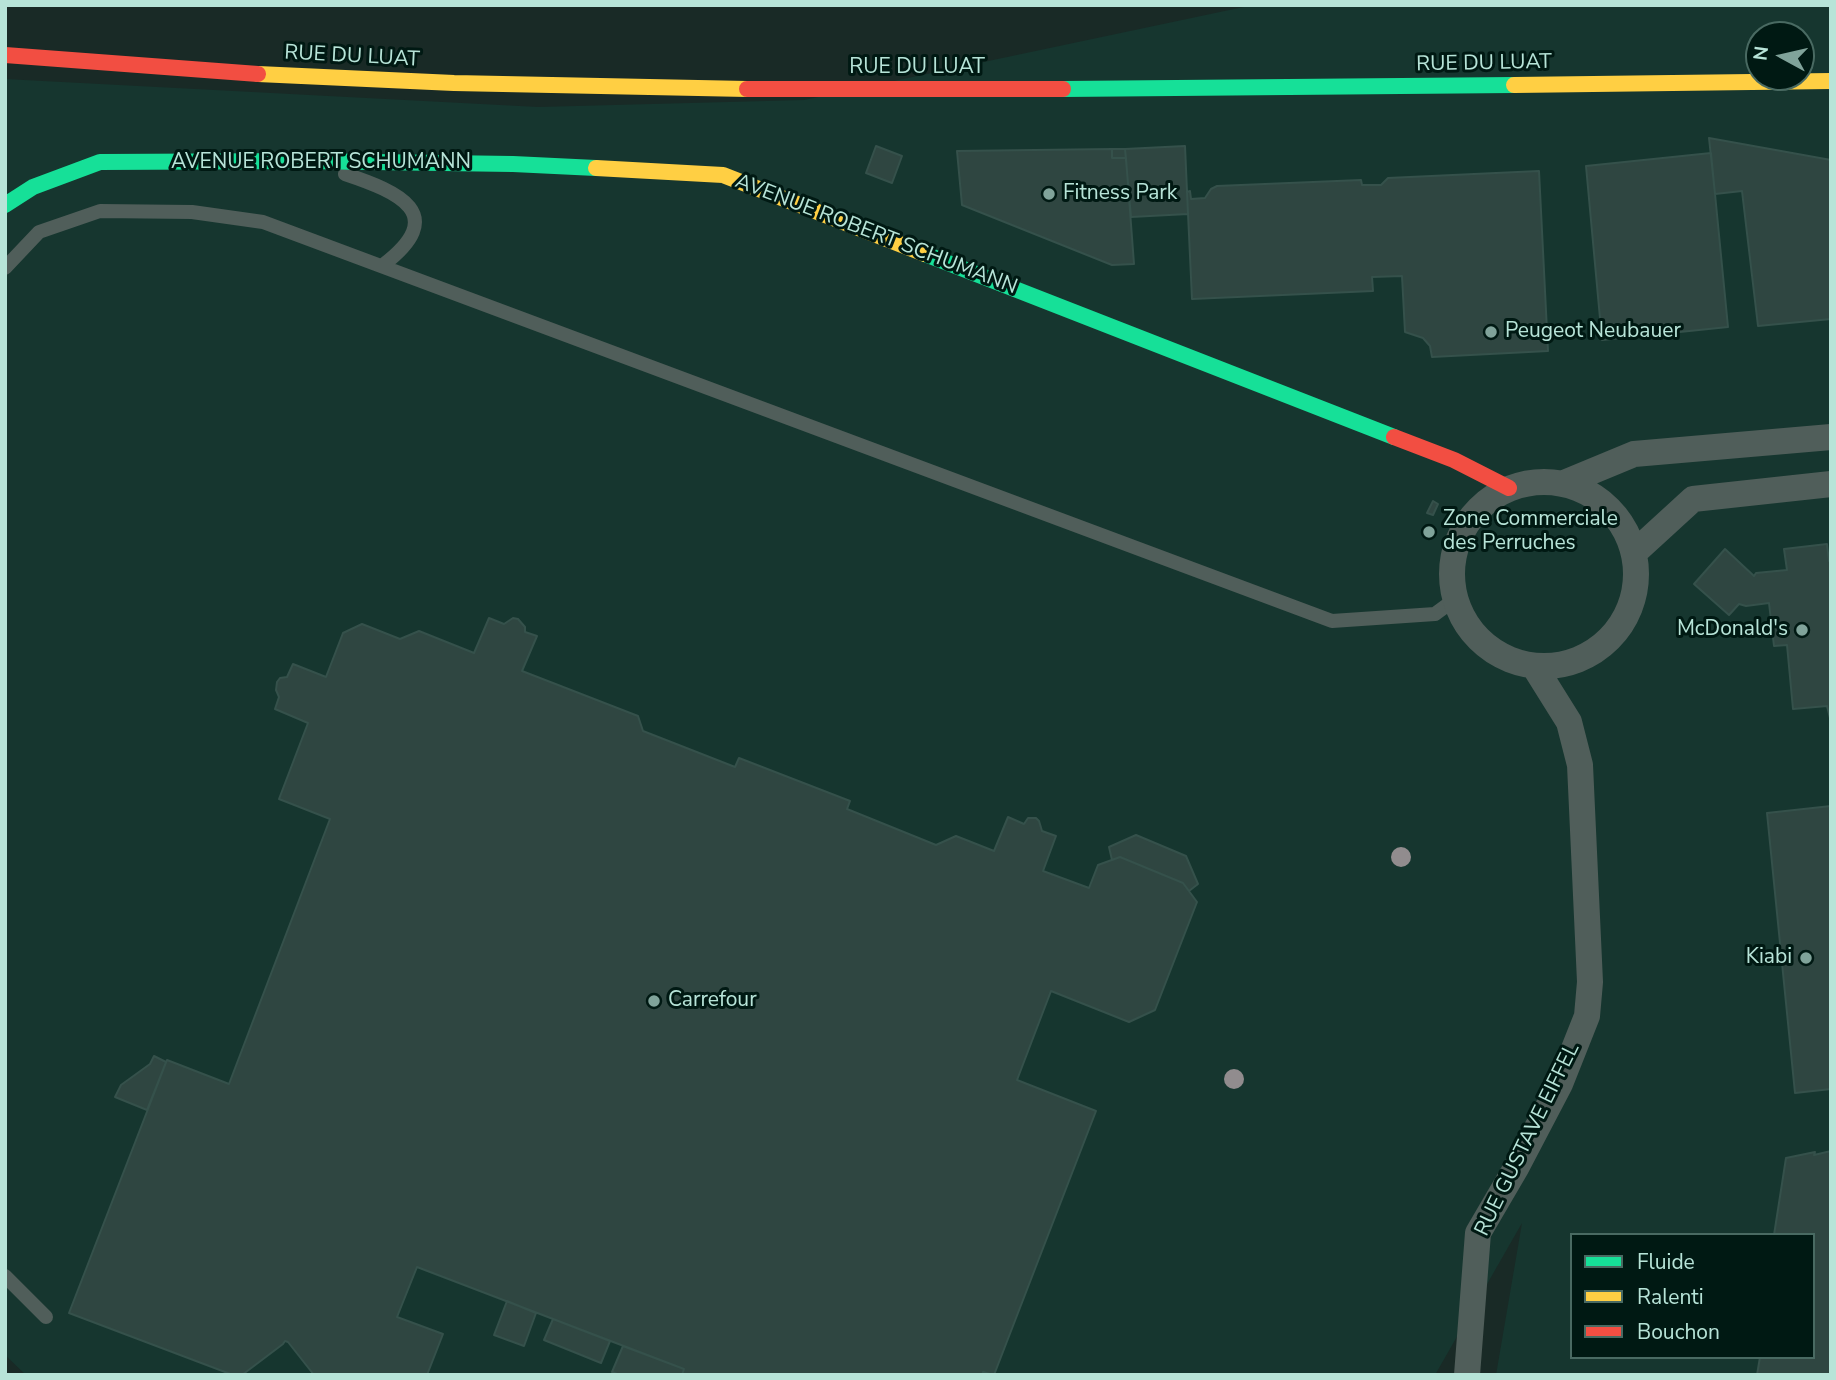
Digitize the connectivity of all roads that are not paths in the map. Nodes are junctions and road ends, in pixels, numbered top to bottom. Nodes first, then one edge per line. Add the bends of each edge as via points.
1 (5, 55) edge
2 (1831, 81) edge
3 (304, 161) junction
4 (7, 203) edge
5 (383, 265) junction
6 (5, 268) edge
7 (1831, 437) edge
8 (1564, 483) junction
9 (1831, 484) edge
10 (1509, 488) junction
11 (1634, 553) junction
12 (1454, 600) junction
13 (1534, 666) junction
14 (5, 1276) edge
15 (46, 1317) dead end
16 (1467, 1375) edge

1 - 2 street, RUE DU LUAT via 453,83 768,88
3 - 4 street, AVENUE ROBERT SCHUMANN via 100,162 33,187
3 - 5 lane via 377,185 411,207 414,230 402,251
3 - 10 street, AVENUE ROBERT SCHUMANN via 513,164 723,175 1454,460
5 - 6 lane via 263,222 122,209 100,211 39,232
5 - 12 lane via 1332,621 1435,614
7 - 8 street via 1634,454
8 - 10 street via 1532,482
8 - 11 street via 1600,500 1622,523
9 - 11 street via 1693,499
10 - 12 street via 1482,505 1462,529 1452,560
11 - 13 street via 1636,576 1630,608 1613,636 1576,661
12 - 13 street via 1469,629 1486,644 1503,658
13 - 16 street, RUE GUSTAVE EIFFEL via 1569,722 1580,765 1588,1010 1560,1084 1478,1233
14 - 15 lane

